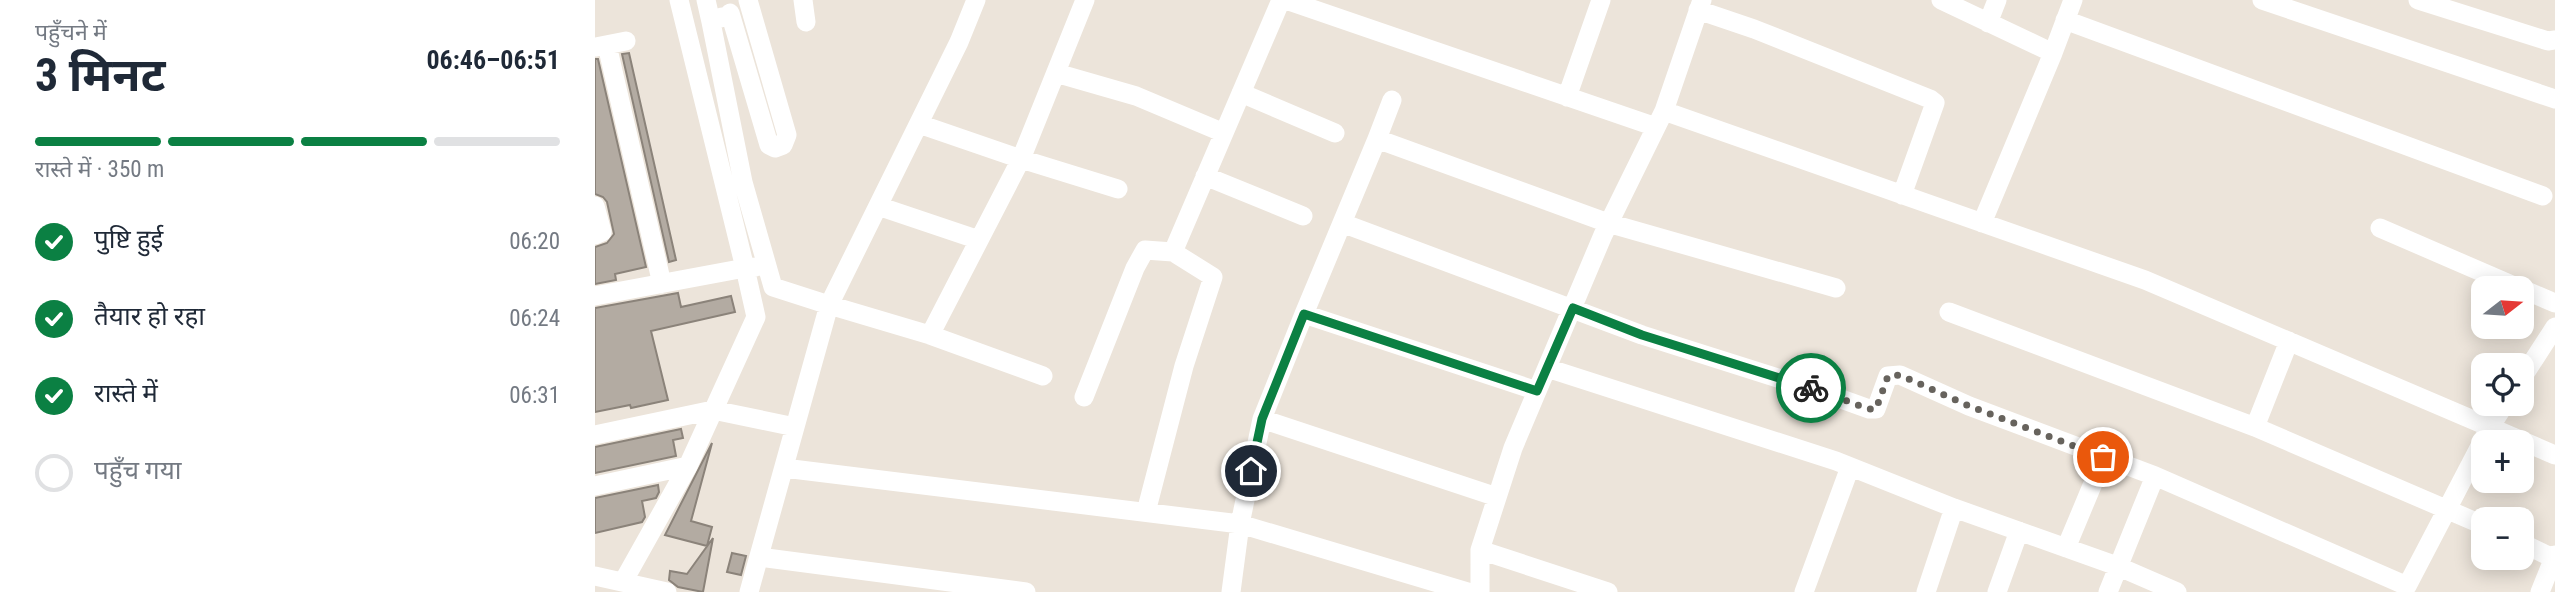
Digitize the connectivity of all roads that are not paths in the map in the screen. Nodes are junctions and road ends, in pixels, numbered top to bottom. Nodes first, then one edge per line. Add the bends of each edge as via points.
1 (679, 0) edge
2 (706, 0) edge
3 (748, 0) edge
4 (803, 0) edge
5 (976, 0) edge
6 (1085, 0) edge
7 (1281, 0) edge
8 (1286, 0) edge
9 (1941, 0) edge
10 (1997, 0) edge
11 (2073, 0) edge
12 (2262, 0) edge
13 (2418, 0) edge
14 (1595, 2) edge
15 (1700, 5) edge
16 (2450, 5) edge
17 (730, 6) edge
18 (2065, 20) junction
19 (711, 22) junction
20 (806, 22) dead end
21 (1988, 23) junction
22 (2555, 40) edge
23 (609, 44) edge
24 (2053, 53) junction
25 (1056, 73) junction
26 (1241, 93) junction
27 (1567, 97) junction
28 (2555, 99) edge
29 (1392, 100) dead end
30 (1660, 119) junction
31 (919, 124) junction
32 (1224, 133) junction
33 (1335, 133) dead end
34 (1377, 139) junction
35 (1021, 159) junction
36 (1206, 176) junction
37 (1118, 189) dead end
38 (1902, 195) junction
39 (2543, 196) dead end
40 (595, 206) edge
41 (878, 206) junction
42 (1303, 216) dead end
43 (1342, 223) junction
44 (1608, 223) junction
45 (1982, 223) junction
46 (2380, 229) dead end
47 (595, 235) edge
48 (979, 240) junction
49 (1173, 252) junction
50 (767, 265) junction
51 (745, 268) junction
52 (2490, 276) edge
53 (662, 284) junction
54 (1836, 288) dead end
55 (2534, 294) edge
56 (595, 296) edge
57 (2555, 303) edge
58 (829, 305) junction
59 (1573, 308) junction
60 (1949, 312) dead end
61 (1304, 314) junction
62 (2555, 327) edge
63 (930, 335) junction
64 (2289, 341) junction
65 (2534, 359) edge
66 (1547, 368) junction
67 (1043, 376) dead end
68 (1537, 391) junction
69 (1084, 397) dead end
70 (713, 410) junction
71 (2497, 416) edge
72 (1262, 419) junction
73 (795, 427) junction
74 (2255, 427) junction
75 (2490, 427) junction
76 (595, 435) edge
77 (2555, 455) edge
78 (2103, 457) junction
79 (688, 466) junction
80 (1850, 467) junction
81 (784, 468) junction
82 (2155, 476) junction
83 (595, 486) edge
84 (1497, 497) junction
85 (1954, 508) junction
86 (2447, 508) junction
87 (1146, 512) junction
88 (2471, 519) edge
89 (1240, 523) junction
90 (2019, 531) junction
91 (2066, 548) junction
92 (2534, 548) edge
93 (1480, 550) junction
94 (759, 557) junction
95 (2555, 557) edge
96 (2117, 566) junction
97 (595, 576) edge
98 (624, 582) junction
99 (2413, 589) edge
100 (667, 592) edge
101 (749, 592) edge
102 (1027, 592) edge
103 (1231, 592) edge
104 (1468, 592) edge
105 (1480, 592) edge
106 (1608, 592) edge
107 (1804, 592) edge
108 (1926, 592) edge
109 (1997, 592) edge
110 (2108, 592) edge
111 (2177, 592) edge
112 (2540, 592) edge

1 - 51 street
2 - 19 street
3 - 17 street via 787,135 783,145 775,148 769,145
4 - 20 street
5 - 31 street
6 - 25 street
7 - 26 street
8 - 27 street
9 - 21 street
10 - 21 street
11 - 18 street
12 - 28 street
13 - 16 street
14 - 27 street
15 - 30 street
15 - 38 street via 1935,103
16 - 22 street
17 - 19 street
18 - 24 street
18 - 39 street
19 - 50 street via 743,182
21 - 24 street
23 - 53 street
24 - 45 street
25 - 32 street via 1136,96
25 - 35 street
26 - 32 street
26 - 33 street
27 - 30 street
29 - 34 street
30 - 38 street
30 - 44 street
31 - 35 street
31 - 41 street
32 - 36 street
34 - 43 street
34 - 44 street
35 - 37 street
35 - 48 street
36 - 42 street
36 - 49 street
38 - 45 street
40 - 47 street via 602,232
41 - 48 street
41 - 58 street
43 - 59 street
43 - 61 street
44 - 54 street
44 - 59 street
45 - 64 street via 2145,280
46 - 52 street
48 - 63 street
49 - 69 street via 1145,250
49 - 87 street via 1213,277
50 - 51 street
50 - 58 street via 773,287
51 - 53 street
51 - 70 street via 756,317
53 - 56 street
55 - 57 street
58 - 63 street
58 - 73 street
59 - 66 street
59 - 78 street via 1869,409 1876,409 1888,376 1900,375
60 - 74 street
61 - 68 street
61 - 72 street
62 - 65 street
63 - 67 street
64 - 74 street
64 - 75 street
66 - 68 street
66 - 80 street
68 - 84 street
70 - 73 street
70 - 76 street
70 - 79 street
71 - 75 street
72 - 84 street
72 - 89 street
73 - 81 street
74 - 86 street
75 - 77 street
75 - 86 street
78 - 82 street
78 - 91 street
79 - 83 street
79 - 98 street
80 - 85 street
80 - 107 street
81 - 87 street
81 - 94 street
82 - 96 street
82 - 99 street
84 - 93 street
85 - 90 street
85 - 108 street
86 - 88 street
86 - 99 street
87 - 89 street
89 - 103 street
89 - 104 street
90 - 91 street
90 - 109 street
91 - 96 street
92 - 95 street
93 - 105 street
93 - 106 street
94 - 101 street
94 - 102 street
95 - 112 street
96 - 110 street
96 - 111 street
97 - 98 street
98 - 100 street

